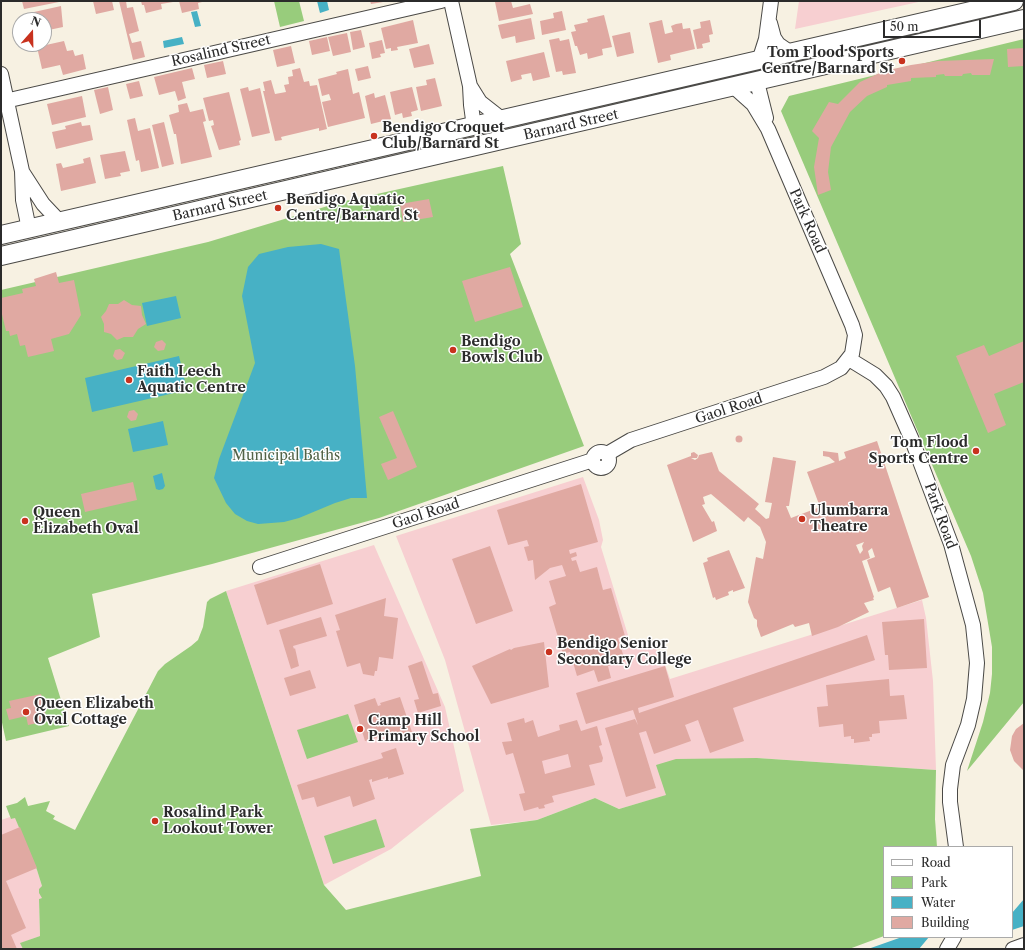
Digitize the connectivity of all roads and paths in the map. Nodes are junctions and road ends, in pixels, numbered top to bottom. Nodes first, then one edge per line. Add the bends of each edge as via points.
1 (441, 1) edge
2 (451, 1) edge
3 (771, 1) edge
4 (1014, 1) edge
5 (982, 8) junction
6 (1024, 14) edge
7 (769, 18) junction
8 (1024, 19) edge
9 (792, 54) junction
10 (759, 61) junction
11 (1, 74) edge
12 (757, 82) junction
13 (470, 86) junction
14 (734, 87) junction
15 (621, 93) junction
16 (4, 101) edge
17 (610, 116) junction
18 (503, 120) junction
19 (474, 127) junction
20 (768, 129) junction
21 (22, 171) junction
22 (306, 186) junction
23 (172, 196) junction
24 (154, 221) junction
25 (60, 222) junction
26 (29, 229) junction
27 (1, 236) edge
28 (1, 256) edge
29 (849, 359) junction
30 (260, 567) dead end
31 (956, 846) edge
32 (953, 938) edge
33 (1024, 945) edge
34 (947, 949) edge
35 (1013, 949) edge

1 - 16 street, Rosalind Street
2 - 13 street
3 - 7 street
4 - 5 main road, Barnard Street
5 - 6 main road via 989,15 996,17 1014,12
5 - 9 main road, Barnard Street
7 - 9 street via 773,36 778,44
7 - 10 street via 765,46
8 - 12 main road, Barnard Street
9 - 10 main road, Barnard Street
10 - 15 main road, Barnard Street
11 - 16 street
12 - 14 main road, Barnard Street
12 - 15 main road via 753,77 738,76 696,85
12 - 20 street, Park Road
13 - 18 street via 480,102
13 - 19 street
14 - 17 main road, Barnard Street
14 - 20 street, Park Road via 753,104
15 - 18 main road, Barnard Street
16 - 21 street
17 - 19 main road via 572,117 484,135 476,132
17 - 22 main road, Barnard Street
18 - 19 main road, Barnard Street
19 - 23 main road, Barnard Street
20 - 29 street, Park Road via 852,325 854,345
21 - 25 street via 43,204
21 - 26 street via 23,200
22 - 23 main road via 292,178 208,195
22 - 24 main road, Barnard Street
23 - 25 main road, Barnard Street
24 - 26 main road via 116,220 41,237
24 - 28 main road, Barnard Street
25 - 26 main road, Barnard Street
26 - 27 main road, Barnard Street
29 - 30 street, Gaol Road via 841,368 824,377 631,440 607,454 609,463 603,468 596,467 593,460
29 - 31 street, Park Road via 878,378 893,397 951,544 969,610 977,649 976,684 968,725 952,765 950,802
32 - 34 street
33 - 35 street

